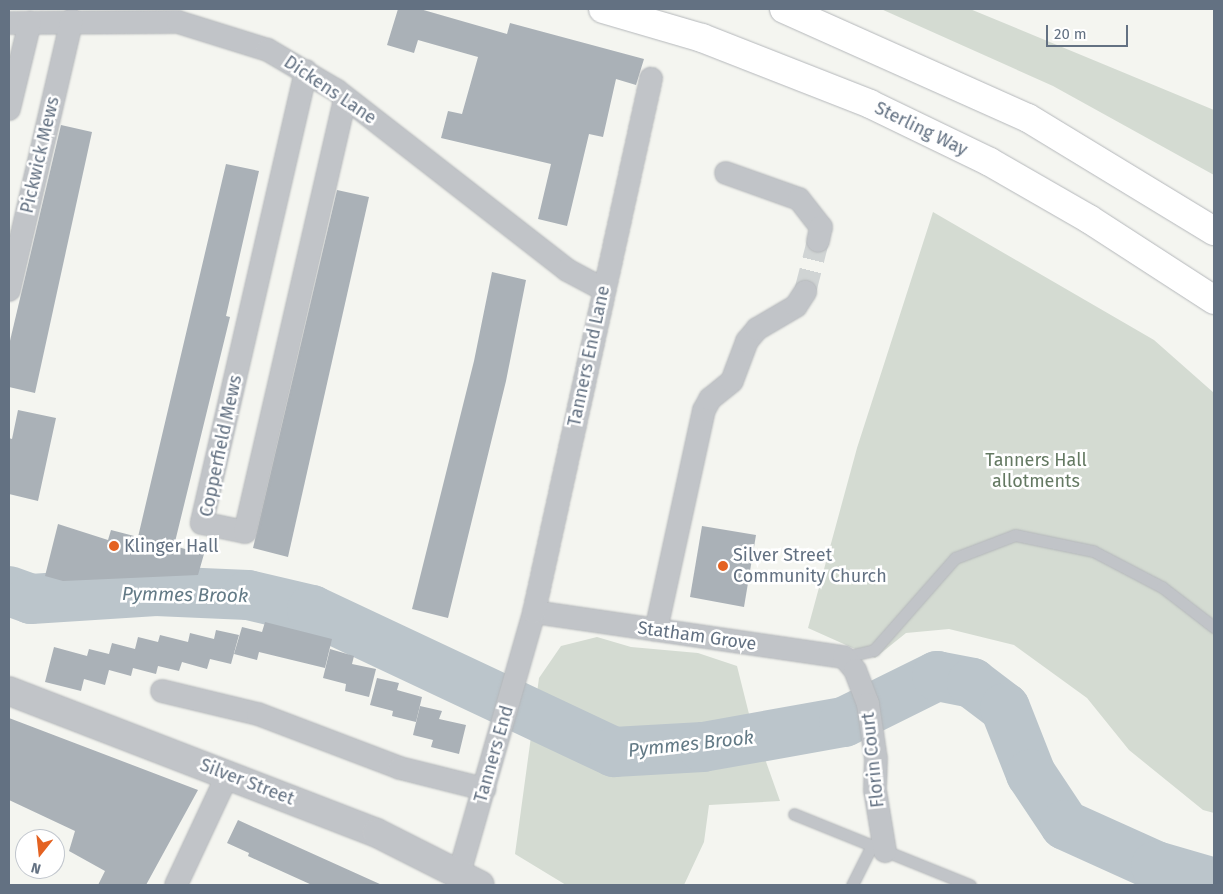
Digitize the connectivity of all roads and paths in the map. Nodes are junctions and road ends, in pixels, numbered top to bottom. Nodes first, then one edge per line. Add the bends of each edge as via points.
1 (604, 9) edge
2 (784, 9) edge
3 (72, 20) junction
4 (19, 22) edge
5 (306, 71) junction
6 (651, 79) dead end
7 (345, 99) junction
8 (9, 109) edge
9 (726, 174) dead end
10 (1214, 231) edge
11 (818, 241) tunnel mouth
12 (602, 289) junction
13 (9, 290) edge
14 (805, 292) tunnel mouth
15 (1214, 300) edge
16 (531, 622) junction
17 (1214, 627) edge
18 (656, 630) junction
19 (850, 664) junction
20 (9, 691) edge
21 (162, 691) dead end
22 (228, 774) junction
23 (484, 789) junction
24 (794, 814) dead end
25 (878, 848) junction
26 (470, 880) edge
27 (176, 885) edge
28 (852, 885) edge
29 (970, 885) edge

1 - 15 highway, Sterling Way via 702,38 870,104 990,162 1089,219
2 - 10 highway via 1028,118
3 - 4 street, Dickens Lane
3 - 5 street, Dickens Lane via 178,22 229,35
3 - 13 street, Pickwick Mews
4 - 8 street
5 - 7 street, Dickens Lane
5 - 7 street, Copperfield Mews via 202,523 245,532
6 - 12 street, Tanners End Lane via 643,129
7 - 12 street, Dickens Lane via 411,146 567,270
9 - 11 street via 799,199 821,226
12 - 16 street, Tanners End Lane
14 - 18 street via 796,306 758,329 747,341 732,381 710,399 704,410
16 - 18 street, Statham Grove
16 - 23 street, Tanners End
17 - 19 lane via 1162,587 1093,551 1015,535 955,558 874,650
18 - 19 street, Statham Grove
19 - 25 street, Florin Court via 868,704 874,739
20 - 22 street, Silver Street
21 - 23 street via 258,714 400,768
22 - 26 street, Silver Street via 377,833
22 - 27 street
23 - 26 street, Tanners End
24 - 25 lane
25 - 28 lane
25 - 29 lane

